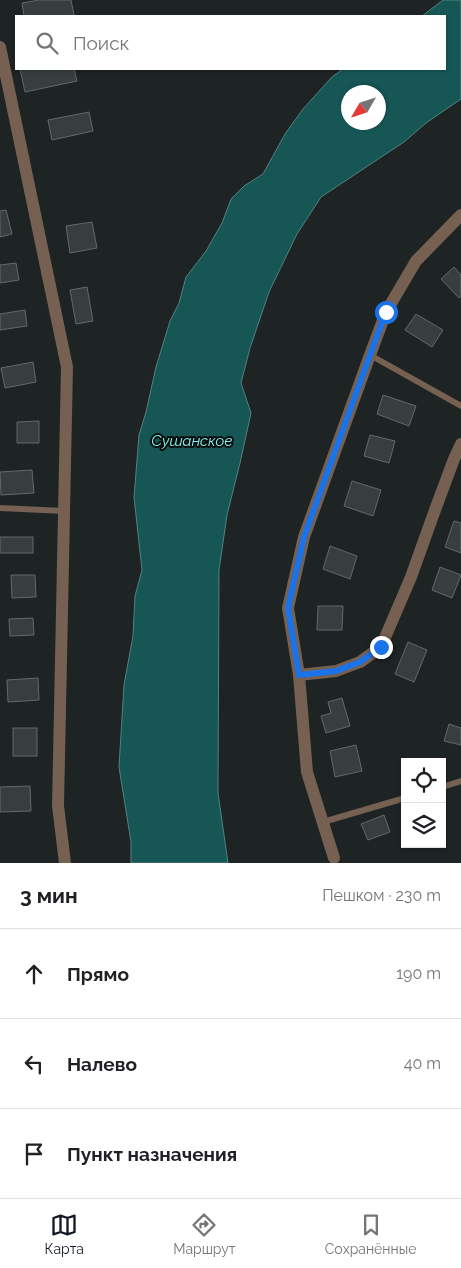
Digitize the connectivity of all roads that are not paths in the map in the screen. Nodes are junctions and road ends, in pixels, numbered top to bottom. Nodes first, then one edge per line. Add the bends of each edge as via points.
1 (0, 47) edge
2 (461, 215) edge
3 (370, 355) junction
4 (461, 406) edge
5 (461, 444) edge
6 (0, 508) edge
7 (64, 511) junction
8 (299, 675) junction
9 (461, 782) edge
10 (446, 786) edge
11 (401, 799) edge
12 (323, 822) junction
13 (334, 858) dead end
14 (65, 863) edge

1 - 7 street via 67,367
2 - 3 street via 416,261 386,312
3 - 4 lane
3 - 8 street via 304,537 288,608
5 - 8 street via 381,647 360,662 336,671
6 - 7 lane
7 - 14 street via 58,806
8 - 12 street via 307,772
9 - 10 lane
11 - 12 lane
12 - 13 street

